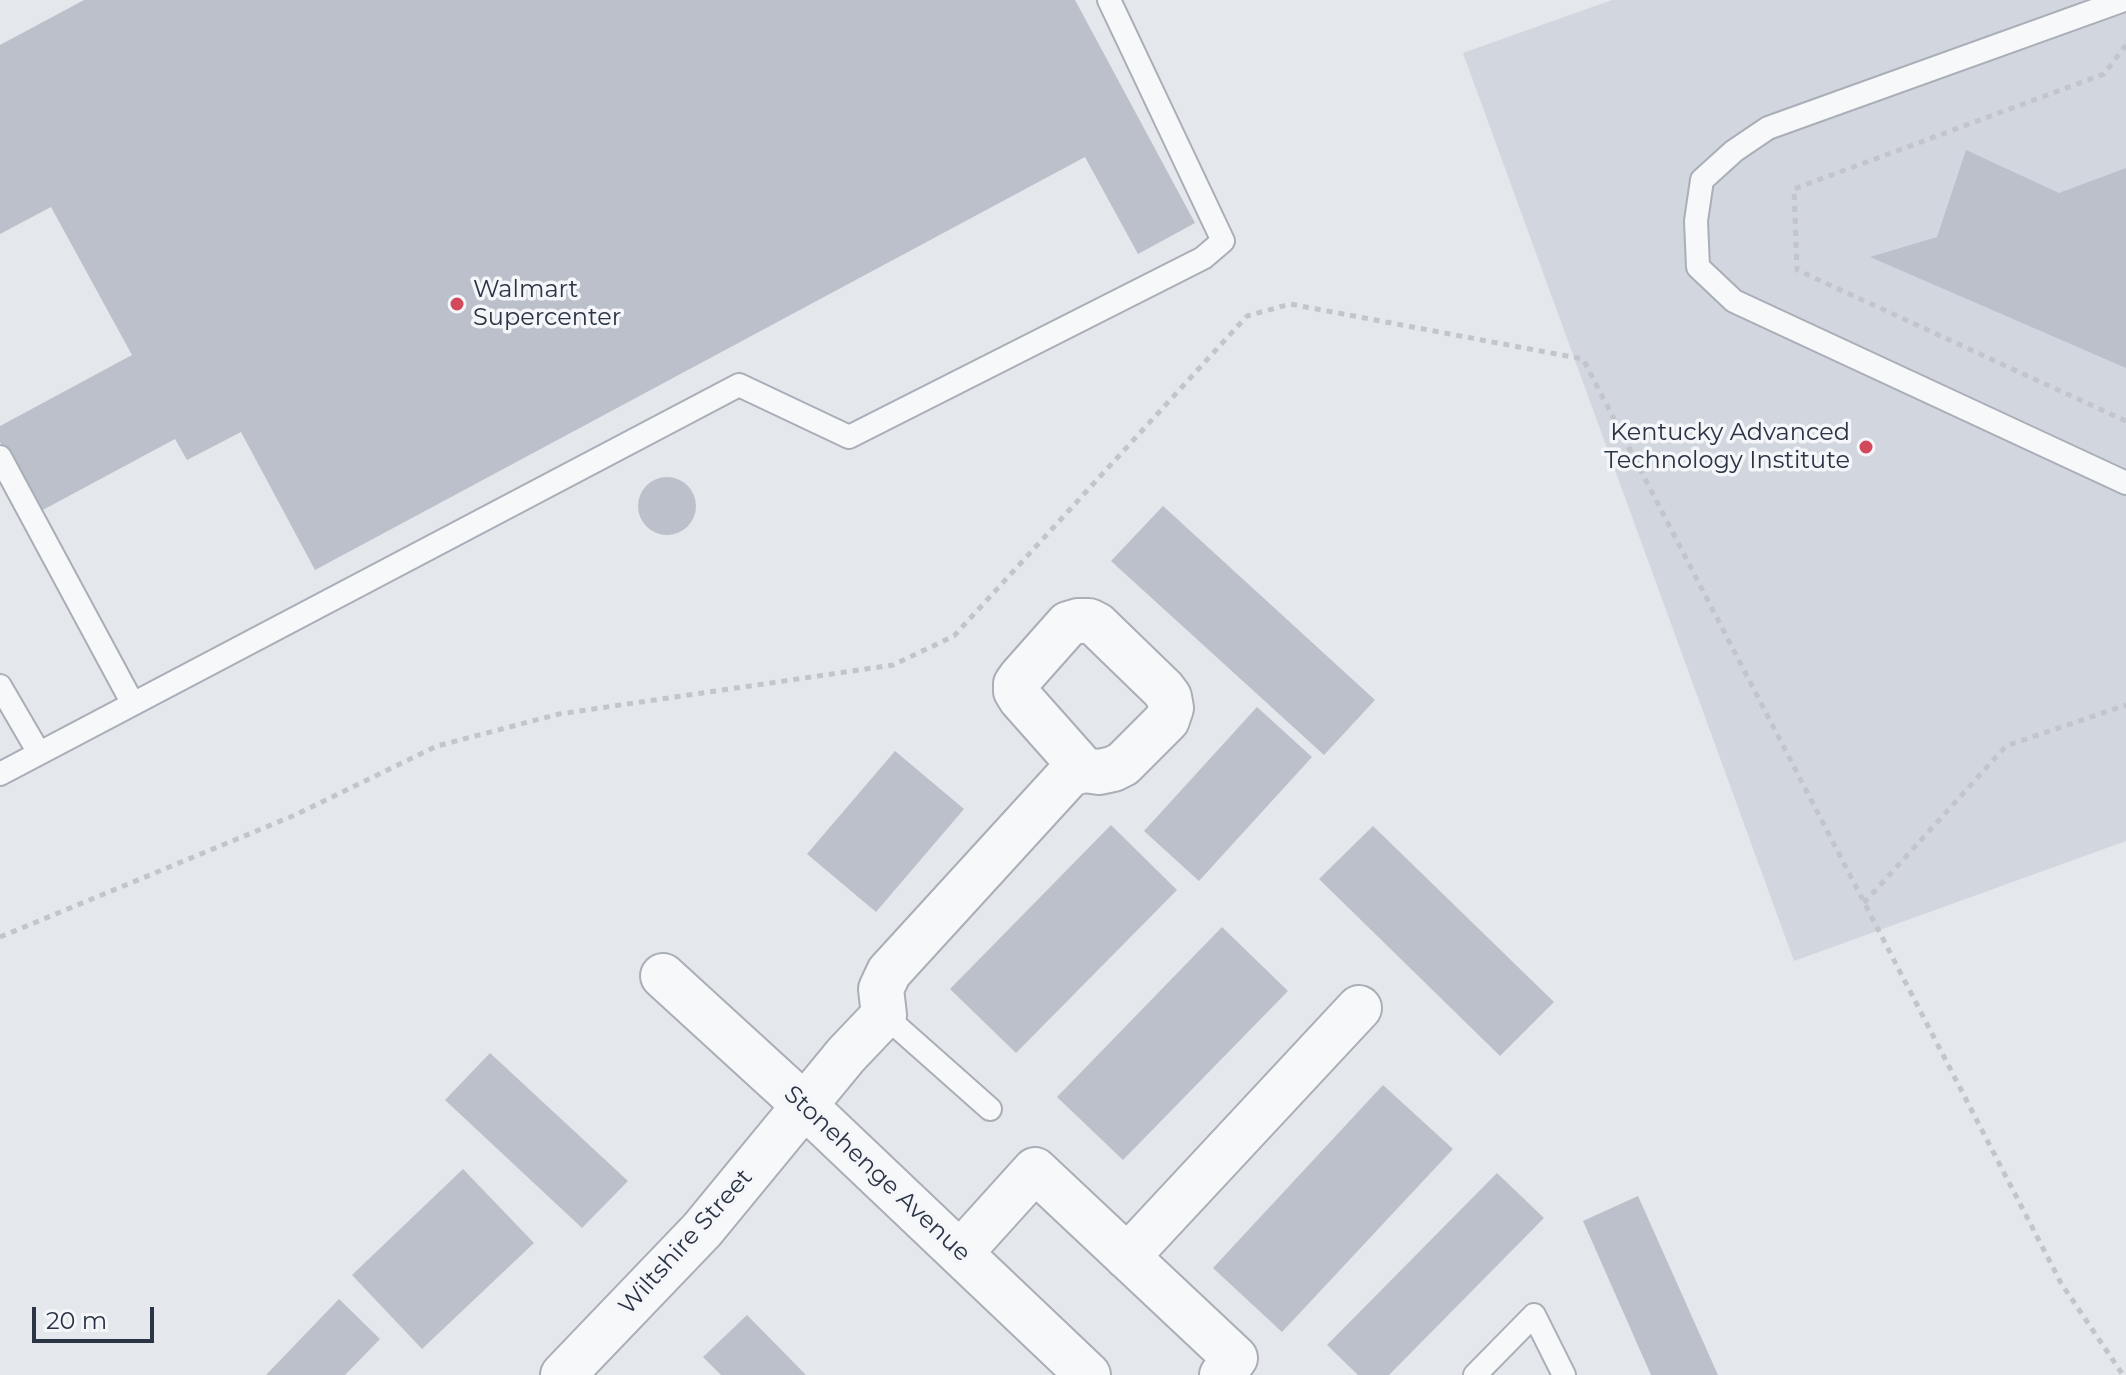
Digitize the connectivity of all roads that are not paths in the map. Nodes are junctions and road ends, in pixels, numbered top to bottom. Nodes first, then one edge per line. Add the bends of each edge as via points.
1 (1109, 0) edge
2 (2124, 0) edge
3 (0, 457) edge
4 (2126, 483) edge
5 (0, 686) edge
6 (133, 704) junction
7 (39, 753) junction
8 (1084, 770) dead end
9 (0, 774) edge
10 (663, 976) dead end
11 (1359, 1008) dead end
12 (884, 1015) junction
13 (804, 1105) junction
14 (990, 1109) dead end
15 (960, 1253) junction
16 (1127, 1257) junction
17 (563, 1375) edge
18 (1088, 1375) edge
19 (1222, 1375) edge
20 (1475, 1375) edge
21 (1564, 1375) edge

1 - 6 lane via 1223,241 1203,258 849,437 739,385
2 - 4 lane via 1768,128 1702,180 1696,221 1698,267 1734,301
3 - 6 lane
5 - 7 lane
6 - 7 lane
7 - 9 lane
8 - 12 street via 1070,774 889,972 881,989
10 - 13 street, Stonehenge Avenue
11 - 16 street
12 - 13 street, Wiltshire Street
12 - 14 lane
13 - 15 street, Stonehenge Avenue
13 - 17 street, Wiltshire Street via 702,1230
15 - 16 street via 1035,1170
15 - 18 street, Stonehenge Avenue
16 - 19 street via 1235,1358
20 - 21 lane via 1534,1315

